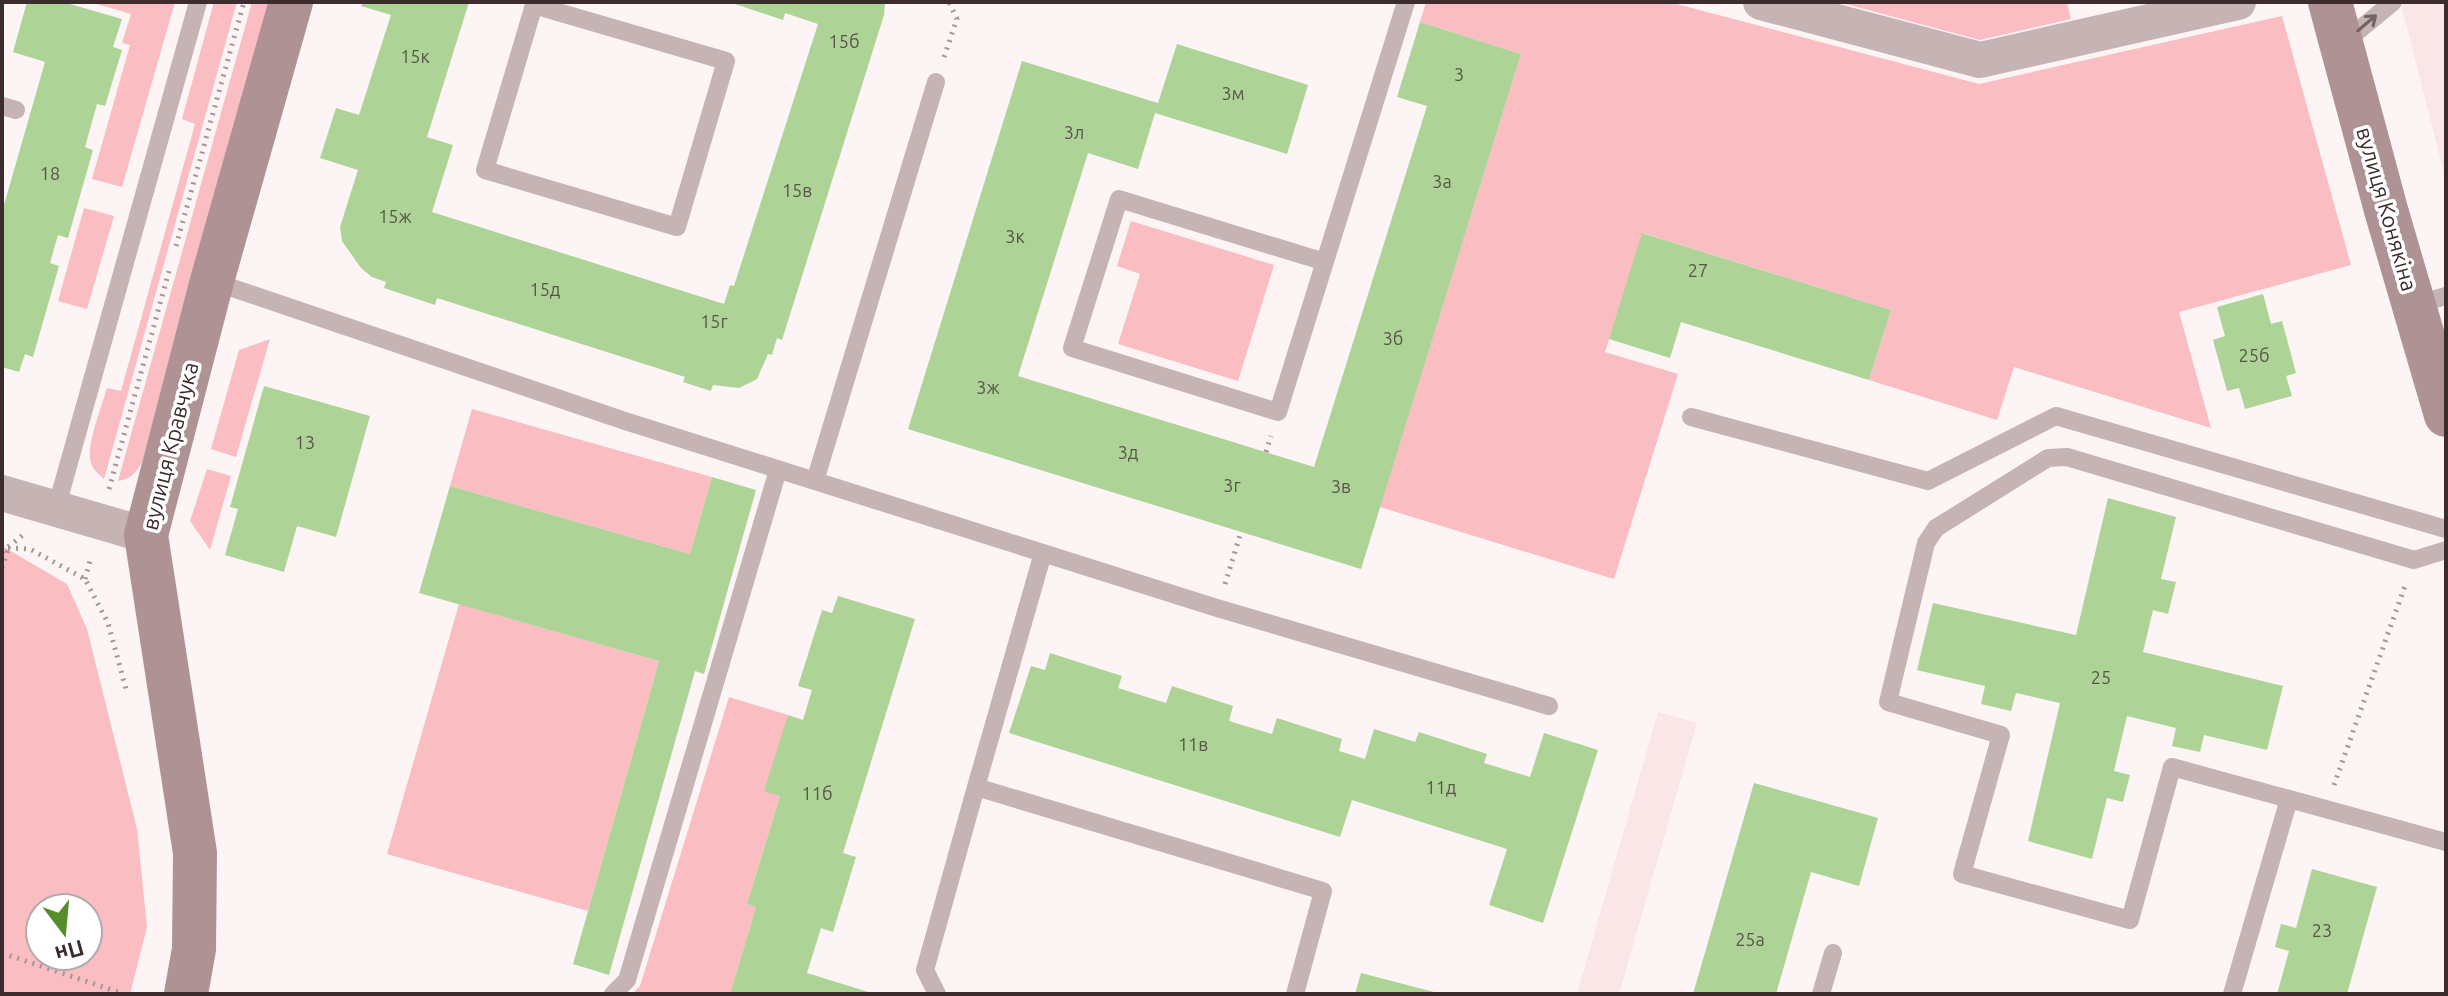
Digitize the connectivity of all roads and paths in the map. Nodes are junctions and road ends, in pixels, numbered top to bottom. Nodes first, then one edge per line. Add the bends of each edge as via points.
1 (198, 2) edge
2 (244, 2) edge
3 (291, 2) edge
4 (949, 2) edge
5 (1406, 2) edge
6 (1761, 2) edge
7 (2238, 2) edge
8 (2330, 2) edge
9 (2393, 2) edge
10 (534, 5) joint
11 (2177, 8) edge
12 (2342, 44) junction
13 (936, 82) joint
14 (1325, 262) junction
15 (212, 281) junction
16 (2430, 301) edge
17 (2446, 415) edge
18 (1691, 417) dead end
19 (778, 470) junction
20 (815, 481) junction
21 (2, 493) edge
22 (56, 509) junction
23 (100, 520) junction
24 (2446, 529) edge
25 (1241, 532) dead end
26 (146, 535) junction
27 (5, 550) edge
28 (2446, 550) edge
29 (1043, 553) junction
30 (2414, 560) junction
31 (2, 568) edge
32 (85, 579) junction
33 (1217, 608) junction
34 (129, 699) dead end
35 (1549, 706) dead end
36 (976, 787) junction
37 (2289, 799) junction
38 (2326, 809) junction
39 (2446, 842) edge
40 (2, 953) edge
41 (1833, 953) dead end
42 (124, 994) edge
43 (186, 994) edge
44 (613, 994) edge
45 (937, 994) edge
46 (1295, 994) edge
47 (1821, 994) edge
48 (2232, 994) edge

1 - 22 lane
2 - 23 path
3 - 15 street, вулиця Кравчука
4 - 13 path via 957,19
5 - 14 lane
6 - 11 street via 1980,60
7 - 11 street
8 - 12 street, вулиця Конякіна
12 -> 9 lane
10 - 10 lane via 485,170 677,227 726,61
12 - 16 street, вулиця Конякіна
13 - 20 lane
14 - 14 lane via 1278,412 1072,348 1119,199
15 - 19 lane
15 - 26 street, вулиця Кравчука
16 - 17 street, вулиця Конякіна
18 - 24 lane via 1928,481 2056,416
19 - 20 lane
19 - 44 lane via 627,980
20 - 29 lane
21 - 22 street
22 - 23 street
23 - 26 street
23 - 32 path
25 - 33 path
26 - 43 street, вулиця Кравчука via 195,853 194,949
27 - 31 path
27 - 32 path via 30,549
28 - 30 lane
29 - 33 lane
29 - 36 lane
30 - 37 lane via 2067,457 2048,458 1936,528 1926,543 1888,702 2001,735 1962,874 2130,920 2172,767
30 - 38 path
32 - 34 path via 108,623
33 - 35 lane
36 - 45 lane via 925,970
36 - 46 lane via 1323,891
37 - 38 lane
37 - 48 lane
38 - 39 lane
40 - 42 path
41 - 47 lane

